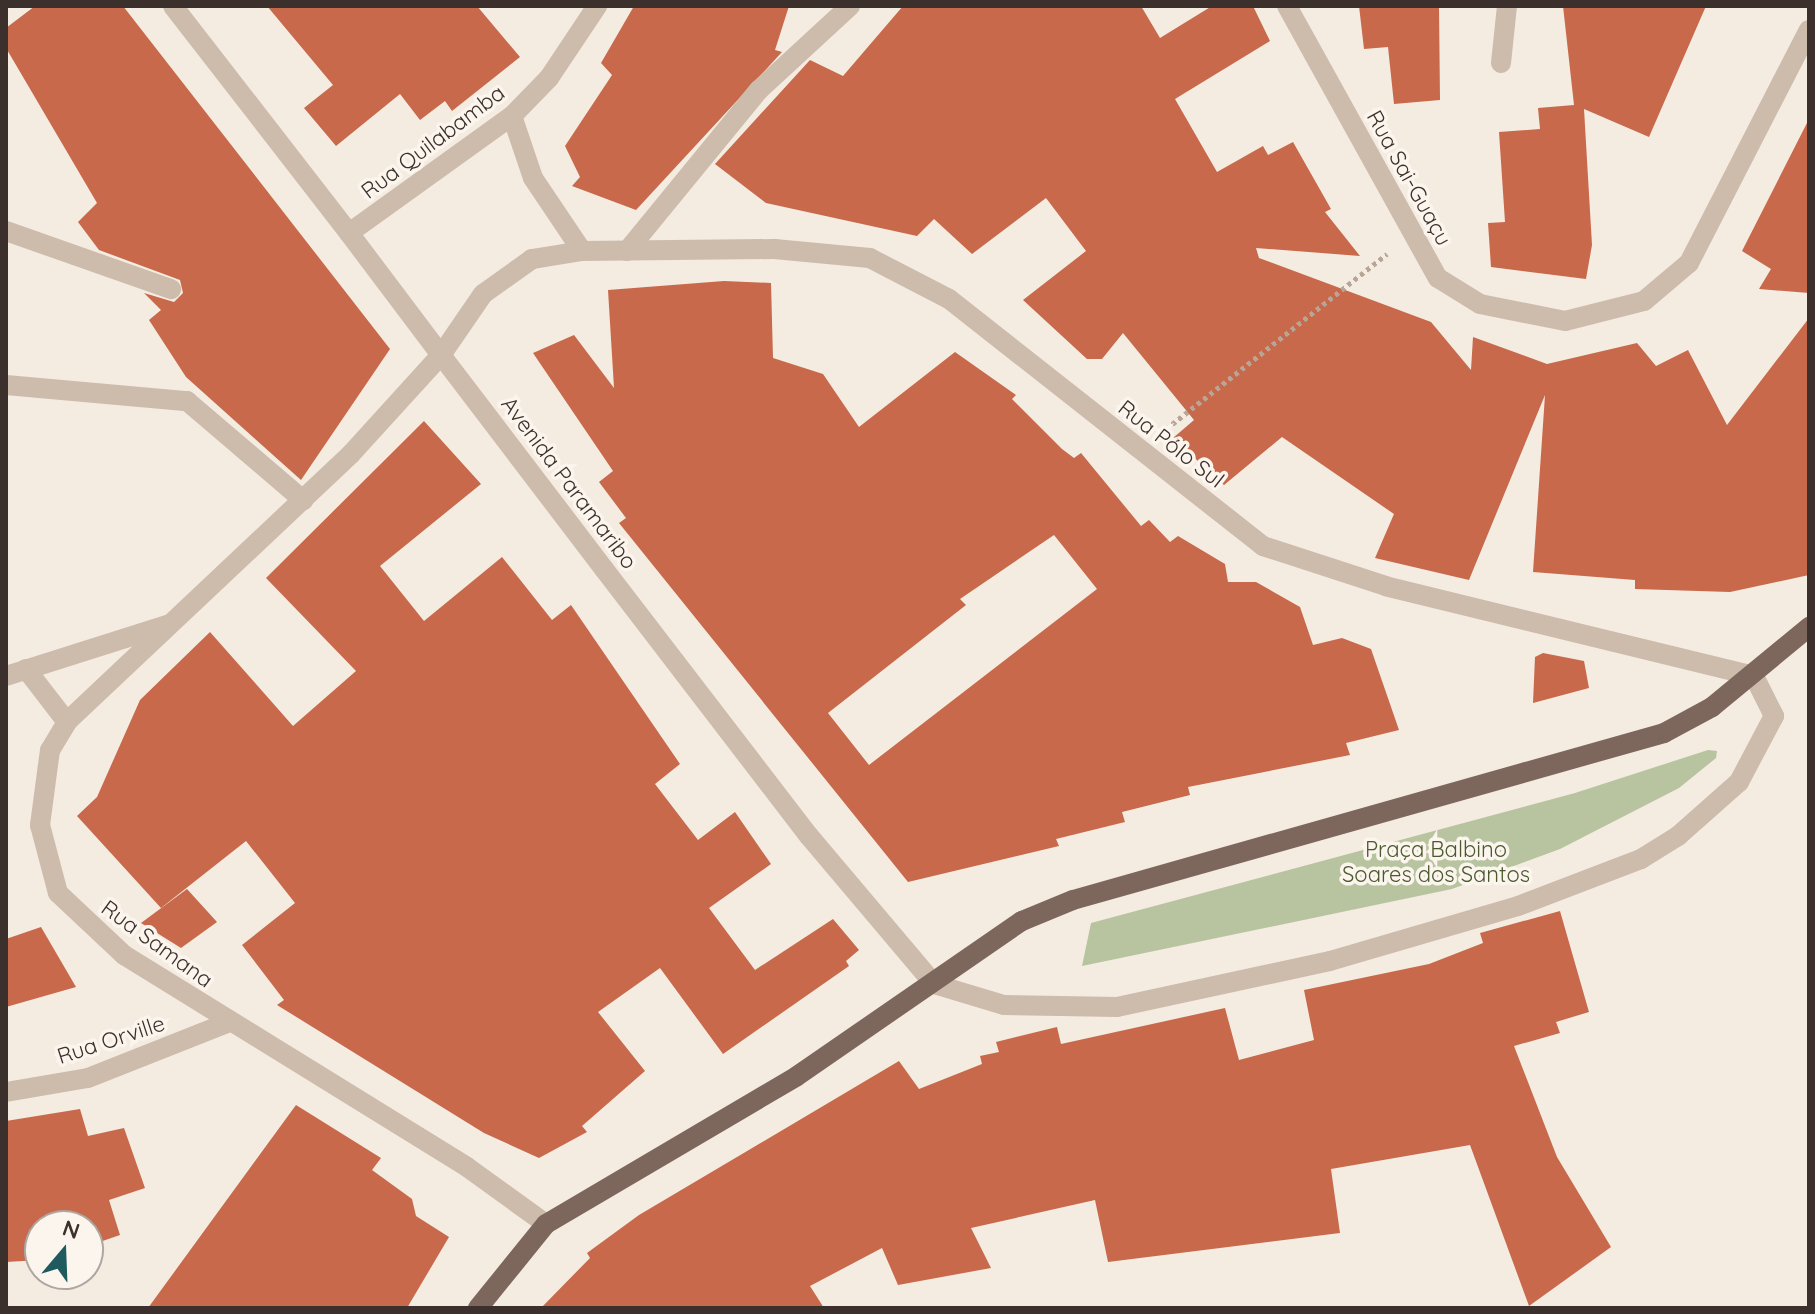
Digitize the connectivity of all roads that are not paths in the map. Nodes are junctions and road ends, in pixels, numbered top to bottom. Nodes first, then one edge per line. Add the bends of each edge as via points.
1 (173, 6) edge
2 (597, 6) edge
3 (850, 6) edge
4 (1287, 6) edge
5 (1507, 6) edge
6 (1809, 30) edge
7 (1501, 63) dead end
8 (512, 116) junction
9 (6, 231) edge
10 (349, 233) junction
11 (582, 251) junction
12 (627, 251) junction
13 (171, 289) dead end
14 (441, 355) junction
15 (6, 385) edge
16 (303, 500) junction
17 (175, 622) junction
18 (1809, 627) edge
19 (16, 672) edge
20 (1754, 676) junction
21 (67, 722) junction
22 (934, 984) junction
23 (227, 1023) junction
24 (6, 1092) edge
25 (546, 1224) junction
26 (478, 1308) edge

1 - 10 street, Avenida Paramaribo
2 - 8 street, Rua Quilabamba via 549,78
3 - 12 street via 759,90
4 - 6 street, Rua Sai-Guaçu via 1410,236 1456,292 1505,312 1589,320 1644,301 1703,243
5 - 7 street
8 - 10 street, Rua Quilabamba
8 - 11 street via 533,178
9 - 13 street
10 - 14 street, Avenida Paramaribo
11 - 12 street, Rua Pólo Sul
11 - 14 street, Rua Pólo Sul via 507,272
12 - 20 street, Rua Pólo Sul via 842,251 897,268 949,299 1263,546 1304,564
14 - 16 street, Rua Samana
14 - 22 street, Avenida Paramaribo via 809,836
15 - 16 street via 187,401
16 - 17 street, Rua Samana
17 - 19 street
17 - 21 street, Rua Samana
18 - 20 main road
19 - 21 street
20 - 22 main road via 1664,733 1611,752 1073,900 982,945
20 - 22 street via 1774,716 1739,782 1678,836 1575,885 1330,961 1117,1007 1004,1005
21 - 23 street, Rua Samana via 50,750 40,825 58,893 124,955
22 - 25 main road via 797,1076
23 - 24 street, Rua Orville via 88,1078
23 - 25 street, Rua Samana via 467,1167
25 - 26 main road

